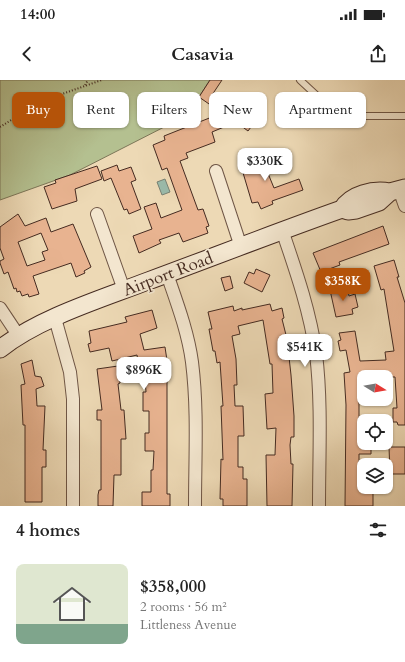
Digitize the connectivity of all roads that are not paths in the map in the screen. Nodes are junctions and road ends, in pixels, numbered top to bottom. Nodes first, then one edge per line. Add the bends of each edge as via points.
1 (300, 80) edge
2 (405, 116) edge
3 (216, 171) dead end
4 (398, 190) edge
5 (405, 206) edge
6 (97, 214) dead end
7 (282, 230) junction
8 (241, 247) junction
9 (167, 274) junction
10 (124, 290) junction
11 (0, 308) edge
12 (55, 318) junction
13 (18, 335) junction
14 (0, 349) edge
15 (73, 506) edge
16 (195, 506) edge
17 (319, 506) edge

1 - 2 lane via 328,106 347,116
3 - 8 street
4 - 5 street
4 - 7 street, Airport Road via 379,202 356,210 342,209
6 - 10 street
7 - 8 street, Airport Road
7 - 17 street via 299,280 316,354
8 - 9 street, Airport Road
9 - 10 street, Airport Road
9 - 16 street via 186,329 192,362 196,404
10 - 12 street, Airport Road
11 - 13 street
12 - 13 street, Airport Road
12 - 15 street via 70,372 73,399
13 - 14 street, Airport Road

